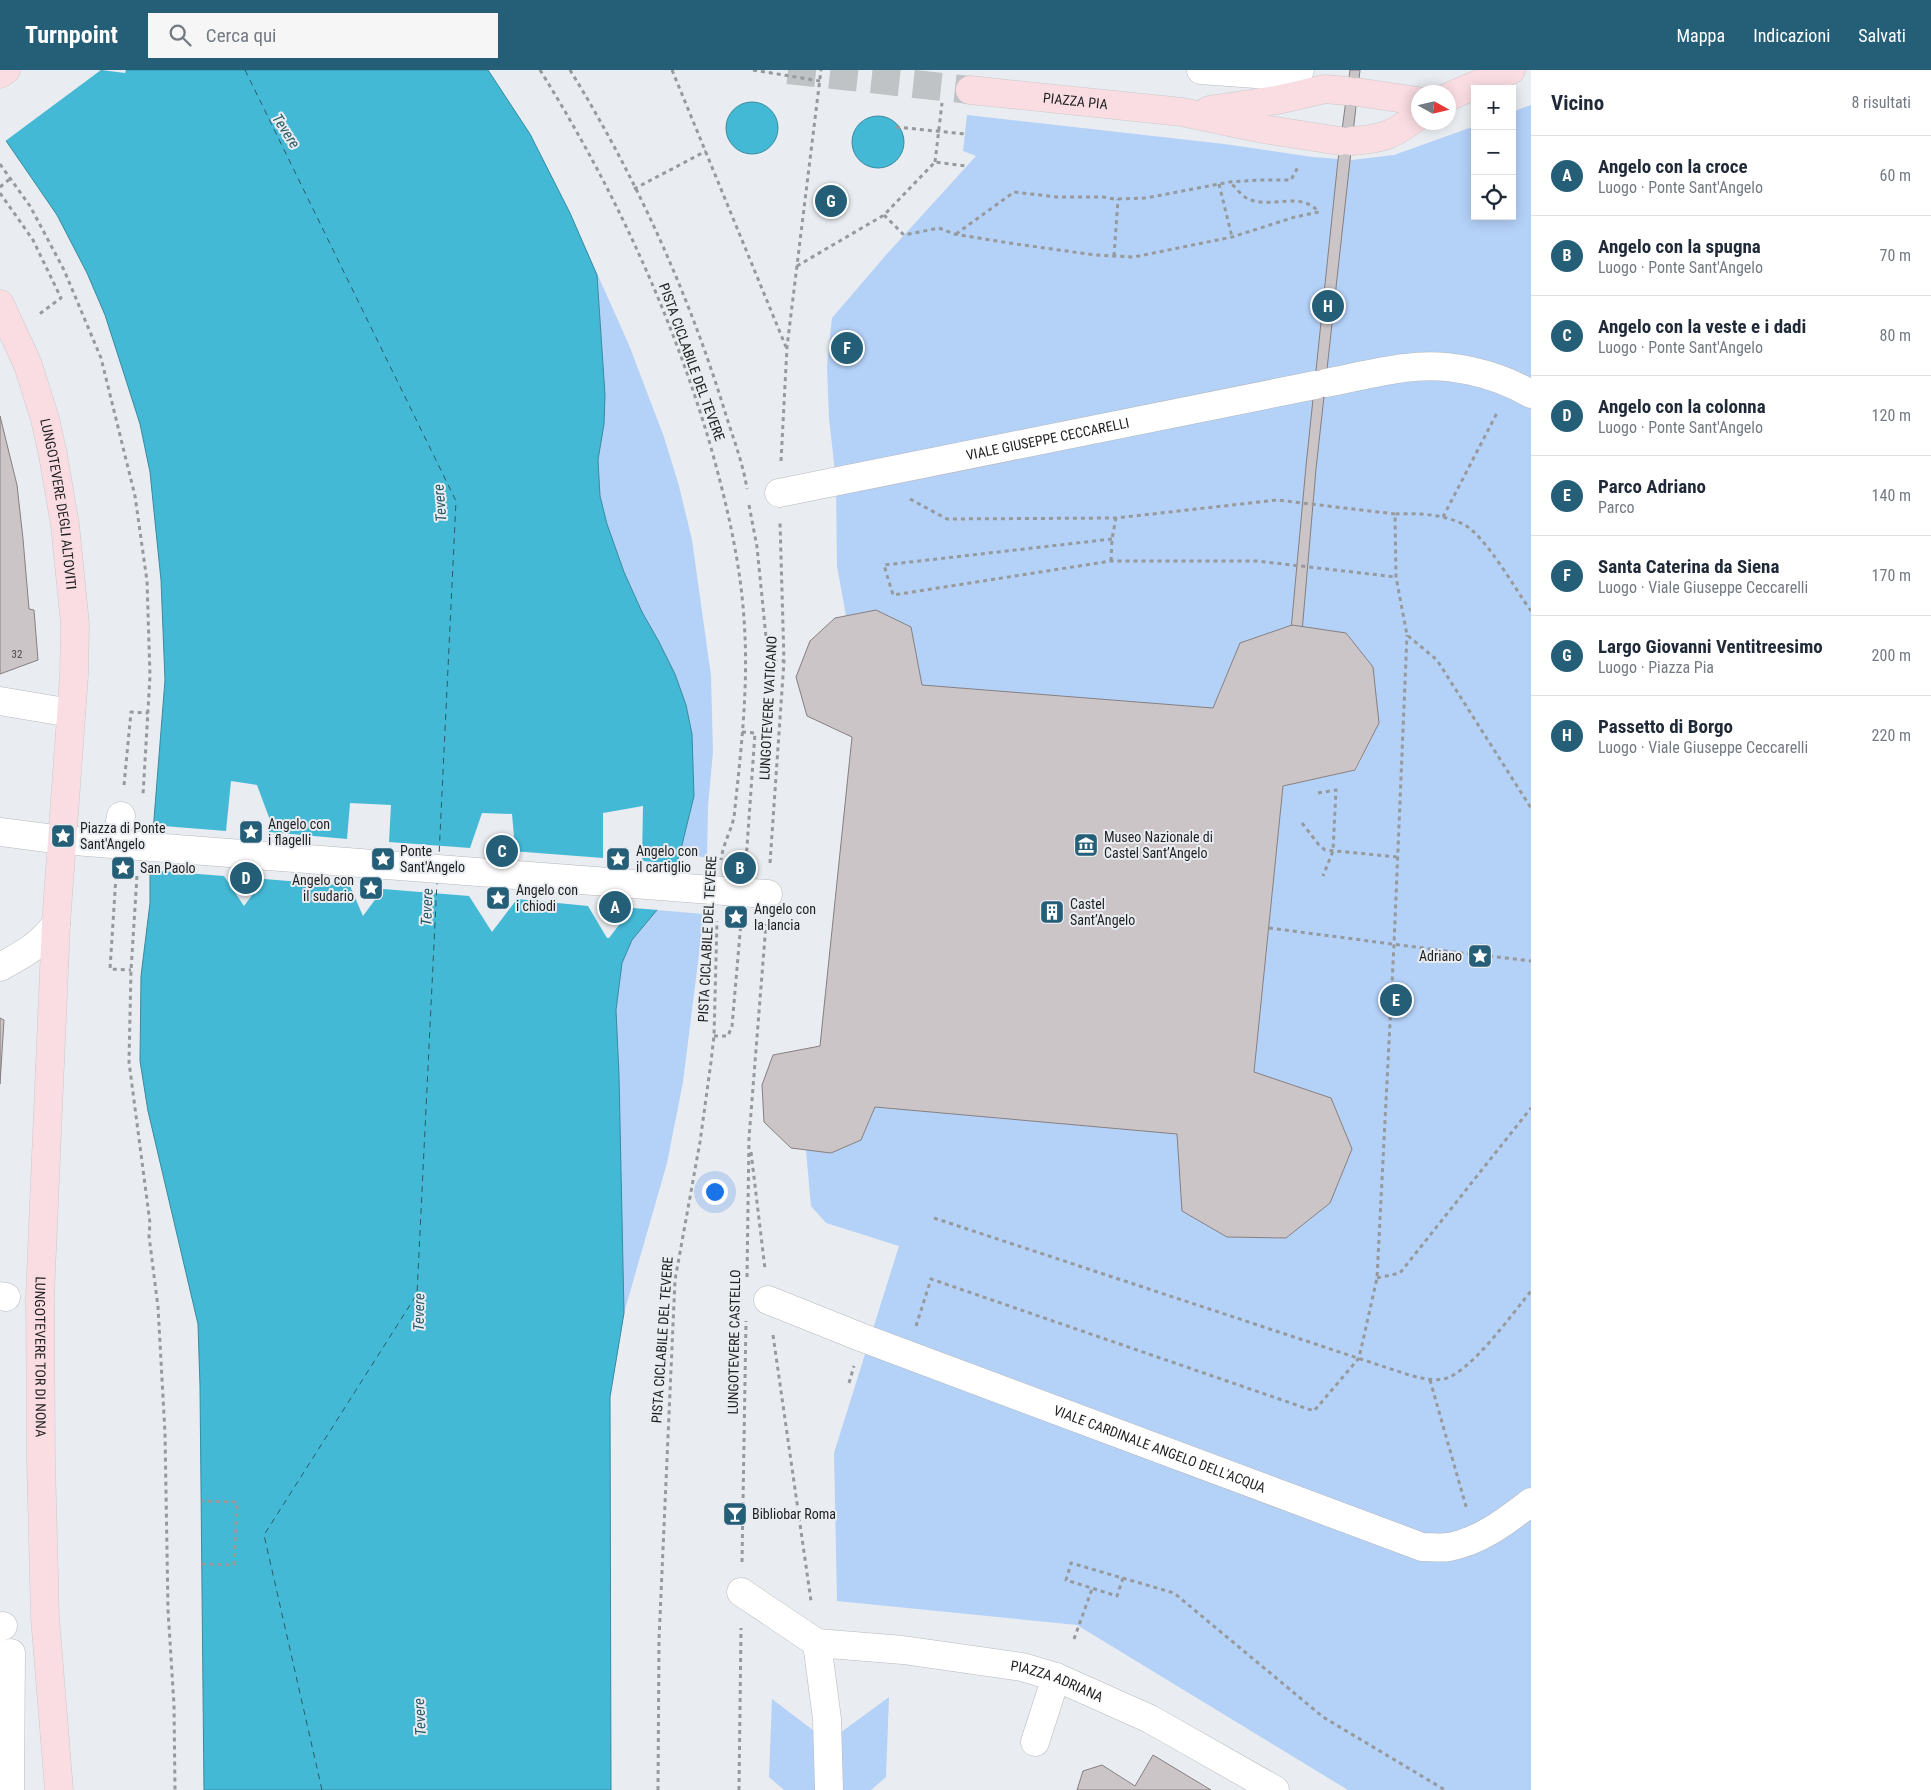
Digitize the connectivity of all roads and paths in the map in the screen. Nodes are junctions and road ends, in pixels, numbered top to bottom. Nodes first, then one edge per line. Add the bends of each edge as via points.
1 (6, 70) edge
2 (540, 70) edge
3 (570, 70) edge
4 (672, 70) edge
5 (752, 70) edge
6 (821, 70) edge
7 (1202, 70) edge
8 (1300, 70) edge
9 (1511, 70) edge
10 (0, 74) edge
11 (820, 81) junction
12 (1336, 86) edge
13 (970, 90) tunnel mouth
14 (1456, 94) edge
15 (943, 96) dead end
16 (1411, 100) edge
17 (1182, 112) junction
18 (1411, 121) edge
19 (896, 127) dead end
20 (939, 131) junction
21 (965, 134) dead end
22 (706, 151) junction
23 (935, 162) junction
24 (0, 164) edge
25 (1300, 164) dead end
26 (967, 166) dead end
27 (11, 178) junction
28 (1230, 182) junction
29 (1219, 184) junction
30 (0, 187) edge
31 (634, 188) junction
32 (0, 193) edge
33 (1118, 199) junction
34 (884, 215) junction
35 (956, 234) junction
36 (1232, 237) junction
37 (1114, 256) junction
38 (796, 266) junction
39 (61, 298) dead end
40 (0, 304) edge
41 (787, 347) junction
42 (1531, 394) edge
43 (1497, 412) dead end
44 (747, 493) dead end
45 (779, 493) junction
46 (905, 497) dead end
47 (748, 502) dead end
48 (1395, 514) junction
49 (1443, 517) junction
50 (1116, 518) junction
51 (1112, 539) junction
52 (1111, 562) junction
53 (1396, 577) junction
54 (1531, 612) edge
55 (1407, 635) junction
56 (784, 661) junction
57 (0, 702) edge
58 (71, 713) junction
59 (148, 713) junction
60 (742, 732) junction
61 (1318, 793) dead end
62 (1531, 808) edge
63 (127, 821) junction
64 (1302, 823) dead end
65 (0, 832) edge
66 (62, 840) junction
67 (747, 843) dead end
68 (1332, 851) junction
69 (1398, 857) junction
70 (720, 865) dead end
71 (117, 872) dead end
72 (138, 872) dead end
73 (1323, 876) dead end
74 (768, 894) junction
75 (717, 920) dead end
76 (56, 924) junction
77 (1269, 928) dead end
78 (739, 939) dead end
79 (1394, 944) junction
80 (1469, 954) junction
81 (1489, 956) junction
82 (1531, 962) edge
83 (0, 967) edge
84 (131, 970) junction
85 (714, 1036) junction
86 (1531, 1108) edge
87 (750, 1138) junction
88 (934, 1218) dead end
89 (1377, 1278) junction
90 (1531, 1291) edge
91 (758, 1293) junction
92 (746, 1316) dead end
93 (907, 1354) junction
94 (1359, 1358) junction
95 (1430, 1380) junction
96 (1458, 1480) dead end
97 (202, 1501) dead end
98 (1531, 1502) edge
99 (202, 1564) dead end
100 (1123, 1578) junction
101 (1092, 1589) junction
102 (741, 1592) junction
103 (1074, 1639) dead end
104 (817, 1644) junction
105 (5, 1654) edge
106 (1056, 1677) junction
107 (1035, 1742) dead end
108 (10, 1790) edge
109 (59, 1790) edge
110 (175, 1790) edge
111 (658, 1790) edge
112 (739, 1790) edge
113 (829, 1790) edge
114 (1275, 1790) edge
115 (1445, 1790) edge

1 - 10 main road
2 - 60 path, PISTA CICLABILE DEL TEVERE via 589,153 636,244 700,409 723,491 739,574 745,636
3 - 31 path
4 - 22 path
5 - 11 path
6 - 11 path, LUNGOTEVERE VATICANO
7 - 8 street via 1281,76
9 - 14 main road
11 - 38 path, LUNGOTEVERE VATICANO
12 - 16 main road
12 - 17 main road, PIAZZA PIA via 1262,103
13 - 17 main road, PIAZZA PIA
15 - 20 path
17 - 18 main road, PIAZZA PIA via 1263,129 1346,141 1384,137
19 - 20 path
20 - 21 path
20 - 23 path
22 - 31 path
22 - 41 path
23 - 26 path
23 - 34 path
24 - 27 path
25 - 28 path via 1292,180
27 - 30 path
27 - 59 path via 64,270 101,358 109,389 135,496 147,581
28 - 29 path
28 - 36 path via 1249,200 1312,204 1319,212
29 - 33 path via 1146,198
29 - 36 path
31 - 44 path via 668,260 707,359 741,463
32 - 39 path via 33,240
33 - 35 path via 1014,192
33 - 37 path
34 - 35 path via 904,235 939,228
34 - 38 path
35 - 37 path
36 - 37 path via 1134,257
38 - 41 path, LUNGOTEVERE VATICANO
40 - 58 main road, LUNGOTEVERE DEGLI ALTOVITI via 34,383 59,486 74,624
41 - 45 path, LUNGOTEVERE VATICANO
42 - 45 street, VIALE GIUSEPPE CECCARELLI via 1491,376 1431,366 1407,368
43 - 49 path
45 - 56 path, LUNGOTEVERE VATICANO
46 - 50 path via 947,519
47 - 56 path via 757,547 768,657
48 - 49 path
48 - 50 path via 1277,500
48 - 53 path
49 - 54 path via 1464,525 1484,544
50 - 51 path
51 - 52 path
51 - 52 path via 884,565 893,596
52 - 53 path via 1257,561
53 - 55 path
55 - 62 path via 1437,660
55 - 69 path
56 - 74 path, LUNGOTEVERE VATICANO
57 - 58 street
58 - 66 main road
59 - 63 path
59 - 63 path via 131,712
60 - 67 path via 755,734
60 - 70 path, PISTA CICLABILE DEL TEVERE via 734,816
61 - 68 path via 1336,790
63 - 66 street
63 - 74 street, bridge
64 - 68 path via 1322,848
65 - 66 street
66 - 76 main road
68 - 69 path
68 - 73 path
69 - 79 path
71 - 84 path via 110,969
72 - 84 path
74 - 87 path, LUNGOTEVERE CASTELLO
75 - 85 path, PISTA CICLABILE DEL TEVERE
76 - 83 street via 31,950
76 - 109 main road, LUNGOTEVERE TOR DI NONA via 40,1296 45,1617
77 - 79 path
78 - 85 path via 732,1026 728,1036
79 - 80 path
79 - 89 path
80 - 81 path via 1477,965 1487,962
80 - 81 path via 1473,946 1480,945 1488,950
81 - 82 path
84 - 110 path via 129,1062 150,1222 164,1413
85 - 111 path, PISTA CICLABILE DEL TEVERE via 700,1142 675,1280 659,1639
86 - 89 path via 1400,1273
87 - 91 path
87 - 91 path, LUNGOTEVERE CASTELLO
88 - 94 path
89 - 94 path
90 - 95 path via 1489,1343 1461,1370 1446,1378
91 - 93 street, VIALE CARDINALE ANGELO DELL'ACQUA
91 - 104 path
92 - 102 path, LUNGOTEVERE CASTELLO
93 - 94 path via 932,1279 1314,1411
93 - 98 street, VIALE CARDINALE ANGELO DELL'ACQUA via 1422,1547 1448,1547 1475,1540
94 - 95 path
95 - 96 path
97 - 99 path via 237,1502 234,1565
100 - 101 path via 1117,1596
100 - 101 path via 1071,1563 1066,1580
100 - 115 path via 1174,1593 1323,1717
101 - 103 path
102 - 104 street
102 - 112 path, LUNGOTEVERE CASTELLO
104 - 106 street, PIAZZA ADRIANA via 904,1650 1022,1667
104 - 113 street via 827,1720
105 - 108 street via 12,1738
106 - 107 street
106 - 114 street, PIAZZA ADRIANA via 1150,1719

